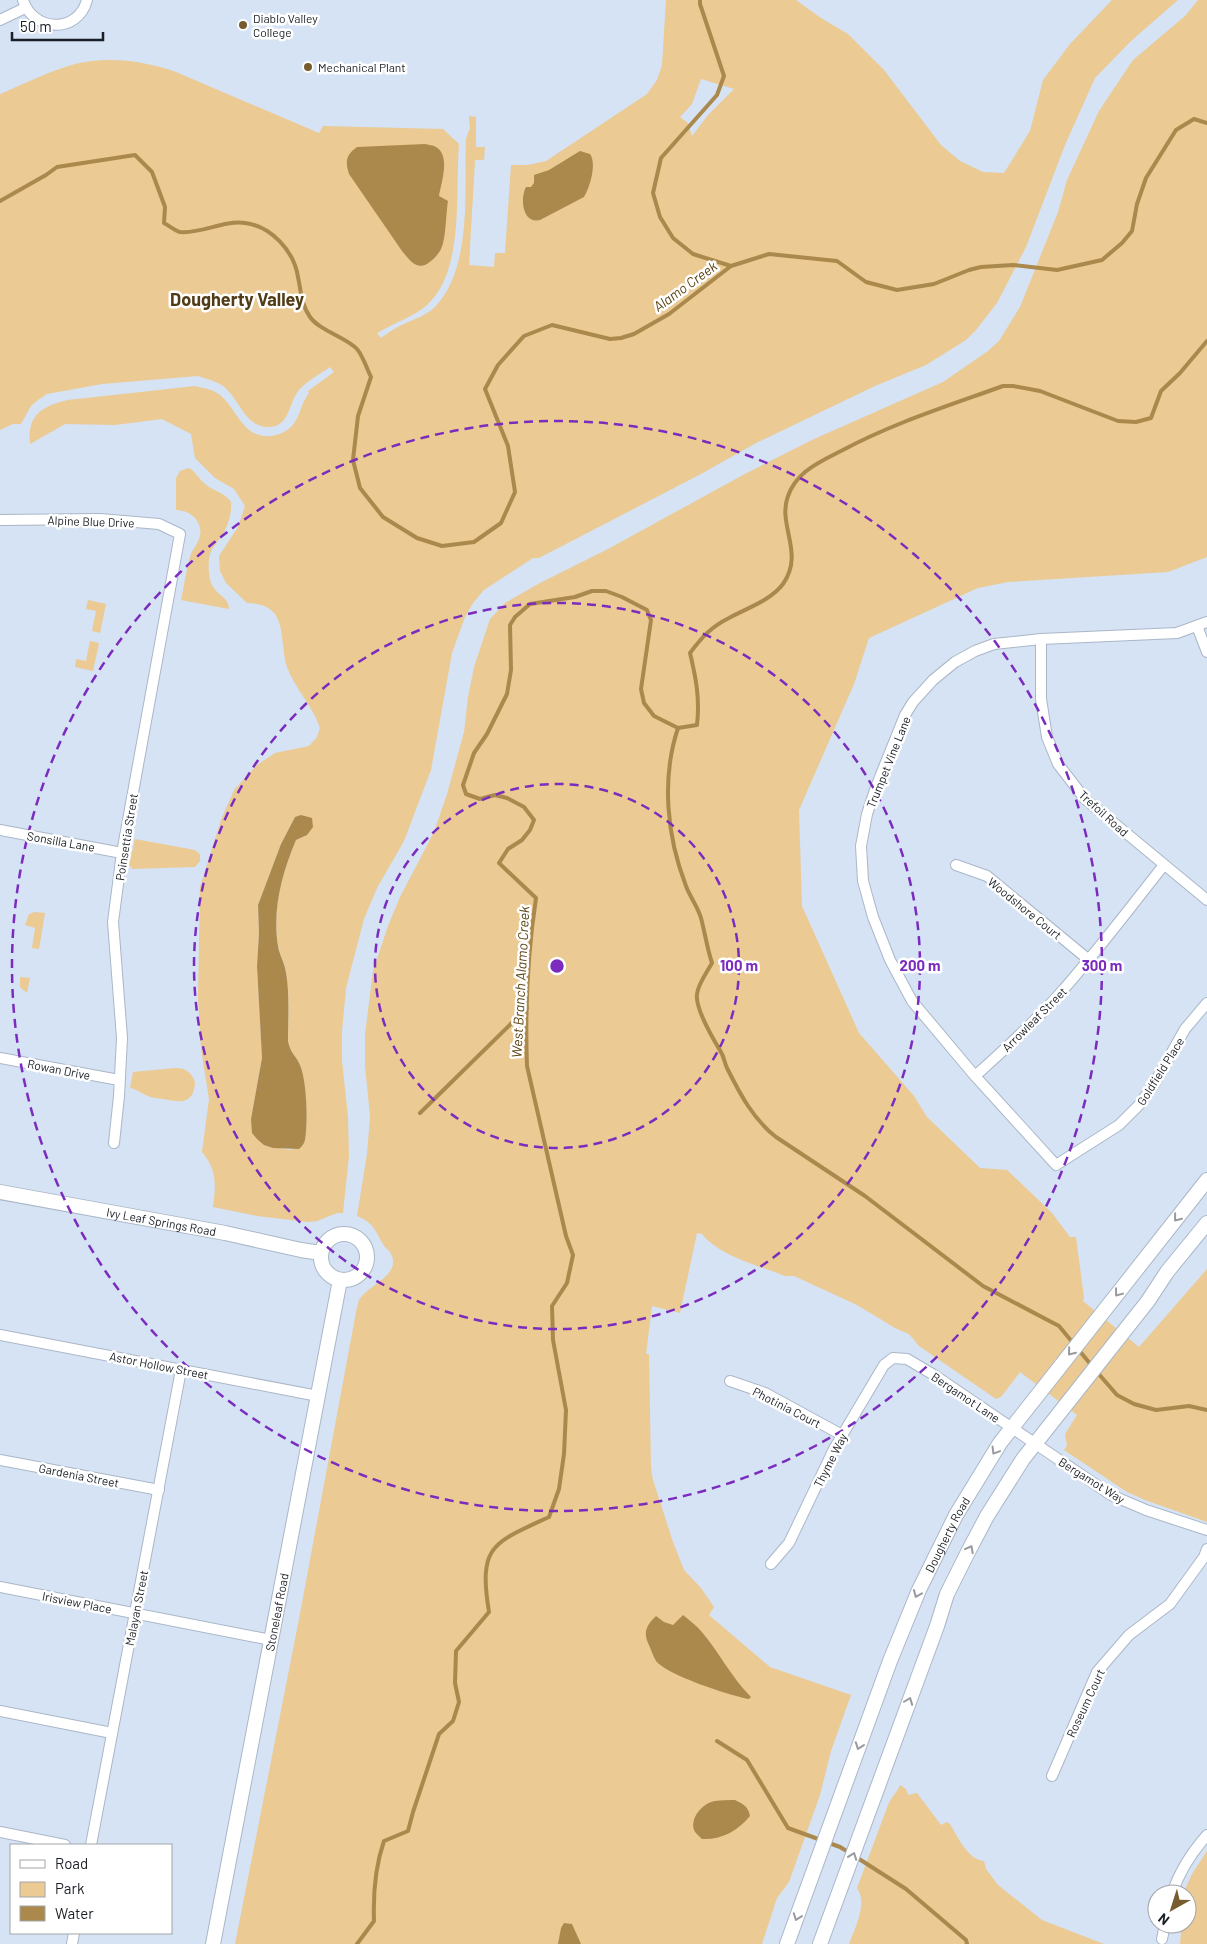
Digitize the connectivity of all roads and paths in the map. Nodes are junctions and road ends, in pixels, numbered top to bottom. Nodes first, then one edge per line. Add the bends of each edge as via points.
1 (87, 0) edge
2 (24, 4) edge
3 (0, 20) edge
4 (0, 520) edge
5 (180, 534) joint
6 (1207, 622) edge
7 (1197, 626) junction
8 (1041, 639) junction
9 (1207, 652) edge
10 (0, 830) edge
11 (122, 853) junction
12 (956, 865) dead end
13 (1164, 865) junction
14 (1207, 900) edge
15 (1089, 960) junction
16 (1207, 1003) edge
17 (0, 1058) edge
18 (975, 1076) junction
19 (119, 1080) junction
20 (114, 1144) dead end
21 (1056, 1165) joint
22 (1207, 1180) edge
23 (0, 1192) edge
24 (1207, 1223) edge
25 (321, 1253) junction
26 (340, 1280) junction
27 (0, 1334) edge
28 (893, 1358) joint
29 (181, 1370) junction
30 (730, 1381) dead end
31 (318, 1396) junction
32 (1012, 1428) junction
33 (842, 1435) junction
34 (1036, 1444) junction
35 (0, 1460) edge
36 (158, 1490) junction
37 (1207, 1530) edge
38 (1207, 1548) edge
39 (771, 1564) dead end
40 (0, 1587) edge
41 (135, 1614) junction
42 (271, 1640) junction
43 (0, 1711) edge
44 (112, 1733) junction
45 (1052, 1776) dead end
46 (0, 1832) edge
47 (1207, 1835) edge
48 (60, 1844) edge
49 (91, 1844) edge
50 (1176, 1884) edge
51 (1163, 1934) edge
52 (1162, 1939) dead end
53 (213, 1944) edge
54 (787, 1944) edge
55 (820, 1944) edge

1 - 2 street via 82,12 62,26 40,22
2 - 3 street
4 - 5 street, Alpine Blue Drive via 110,520 160,524
5 - 11 street, Poinsettia Street
6 - 7 street, Trumpet Vine Lane
7 - 8 street, Trumpet Vine Lane via 1152,636
7 - 9 street
8 - 13 street, Trefoil Road via 1041,699 1047,737 1058,764 1085,798
8 - 18 street, Trumpet Vine Lane via 994,644 975,650 933,680 913,702 876,787 861,846 863,881 890,960 912,1000
10 - 11 street, Sonsilla Lane
11 - 19 street, Poinsettia Street via 113,922 122,1038
12 - 15 street, Woodshore Court via 986,876
13 - 14 street, Trefoil Road
13 - 15 street, Arrowleaf Street
15 - 18 street, Arrowleaf Street via 1030,1025
16 - 21 street, Goldfield Place via 1185,1029 1139,1105 1120,1125
17 - 19 street, Rowan Drive
18 - 21 street, Trumpet Vine Lane
19 - 20 street, Poinsettia Street
22 -> 32 main road, Dougherty Road
23 - 25 main road, Ivy Leaf Springs Road
24 - 34 main road
25 - 26 main road via 325,1270
25 - 26 main road via 327,1242 337,1235 350,1235 362,1242 367,1256 364,1269 354,1278
26 - 31 main road, Stoneleaf Road
27 - 29 street, Astor Hollow Street
28 - 32 street, Bergamot Lane via 907,1359
28 - 33 street, Thyme Way via 880,1371
29 - 31 street, Astor Hollow Street
29 - 36 street, Malayan Street
30 - 33 street, Photinia Court via 765,1393
31 - 42 main road, Stoneleaf Road
32 - 34 street, Bergamot Lane
32 -> 54 main road, Dougherty Road via 956,1515 919,1590
33 - 39 street, Thyme Way via 789,1543
34 - 37 street, Bergamot Way via 1111,1495
55 -> 34 main road via 947,1594 987,1516
35 - 36 street, Gardenia Street
36 - 41 street, Malayan Street
38 - 45 street, Roseum Court via 1170,1604 1129,1635 1097,1672
40 - 41 street, Irisview Place
41 - 42 street, Irisview Place
41 - 44 street, Malayan Street
42 - 53 main road, Stoneleaf Road
43 - 44 street
44 - 49 street, Malayan Street
46 - 48 street
47 - 50 street via 1194,1849
51 - 52 street

